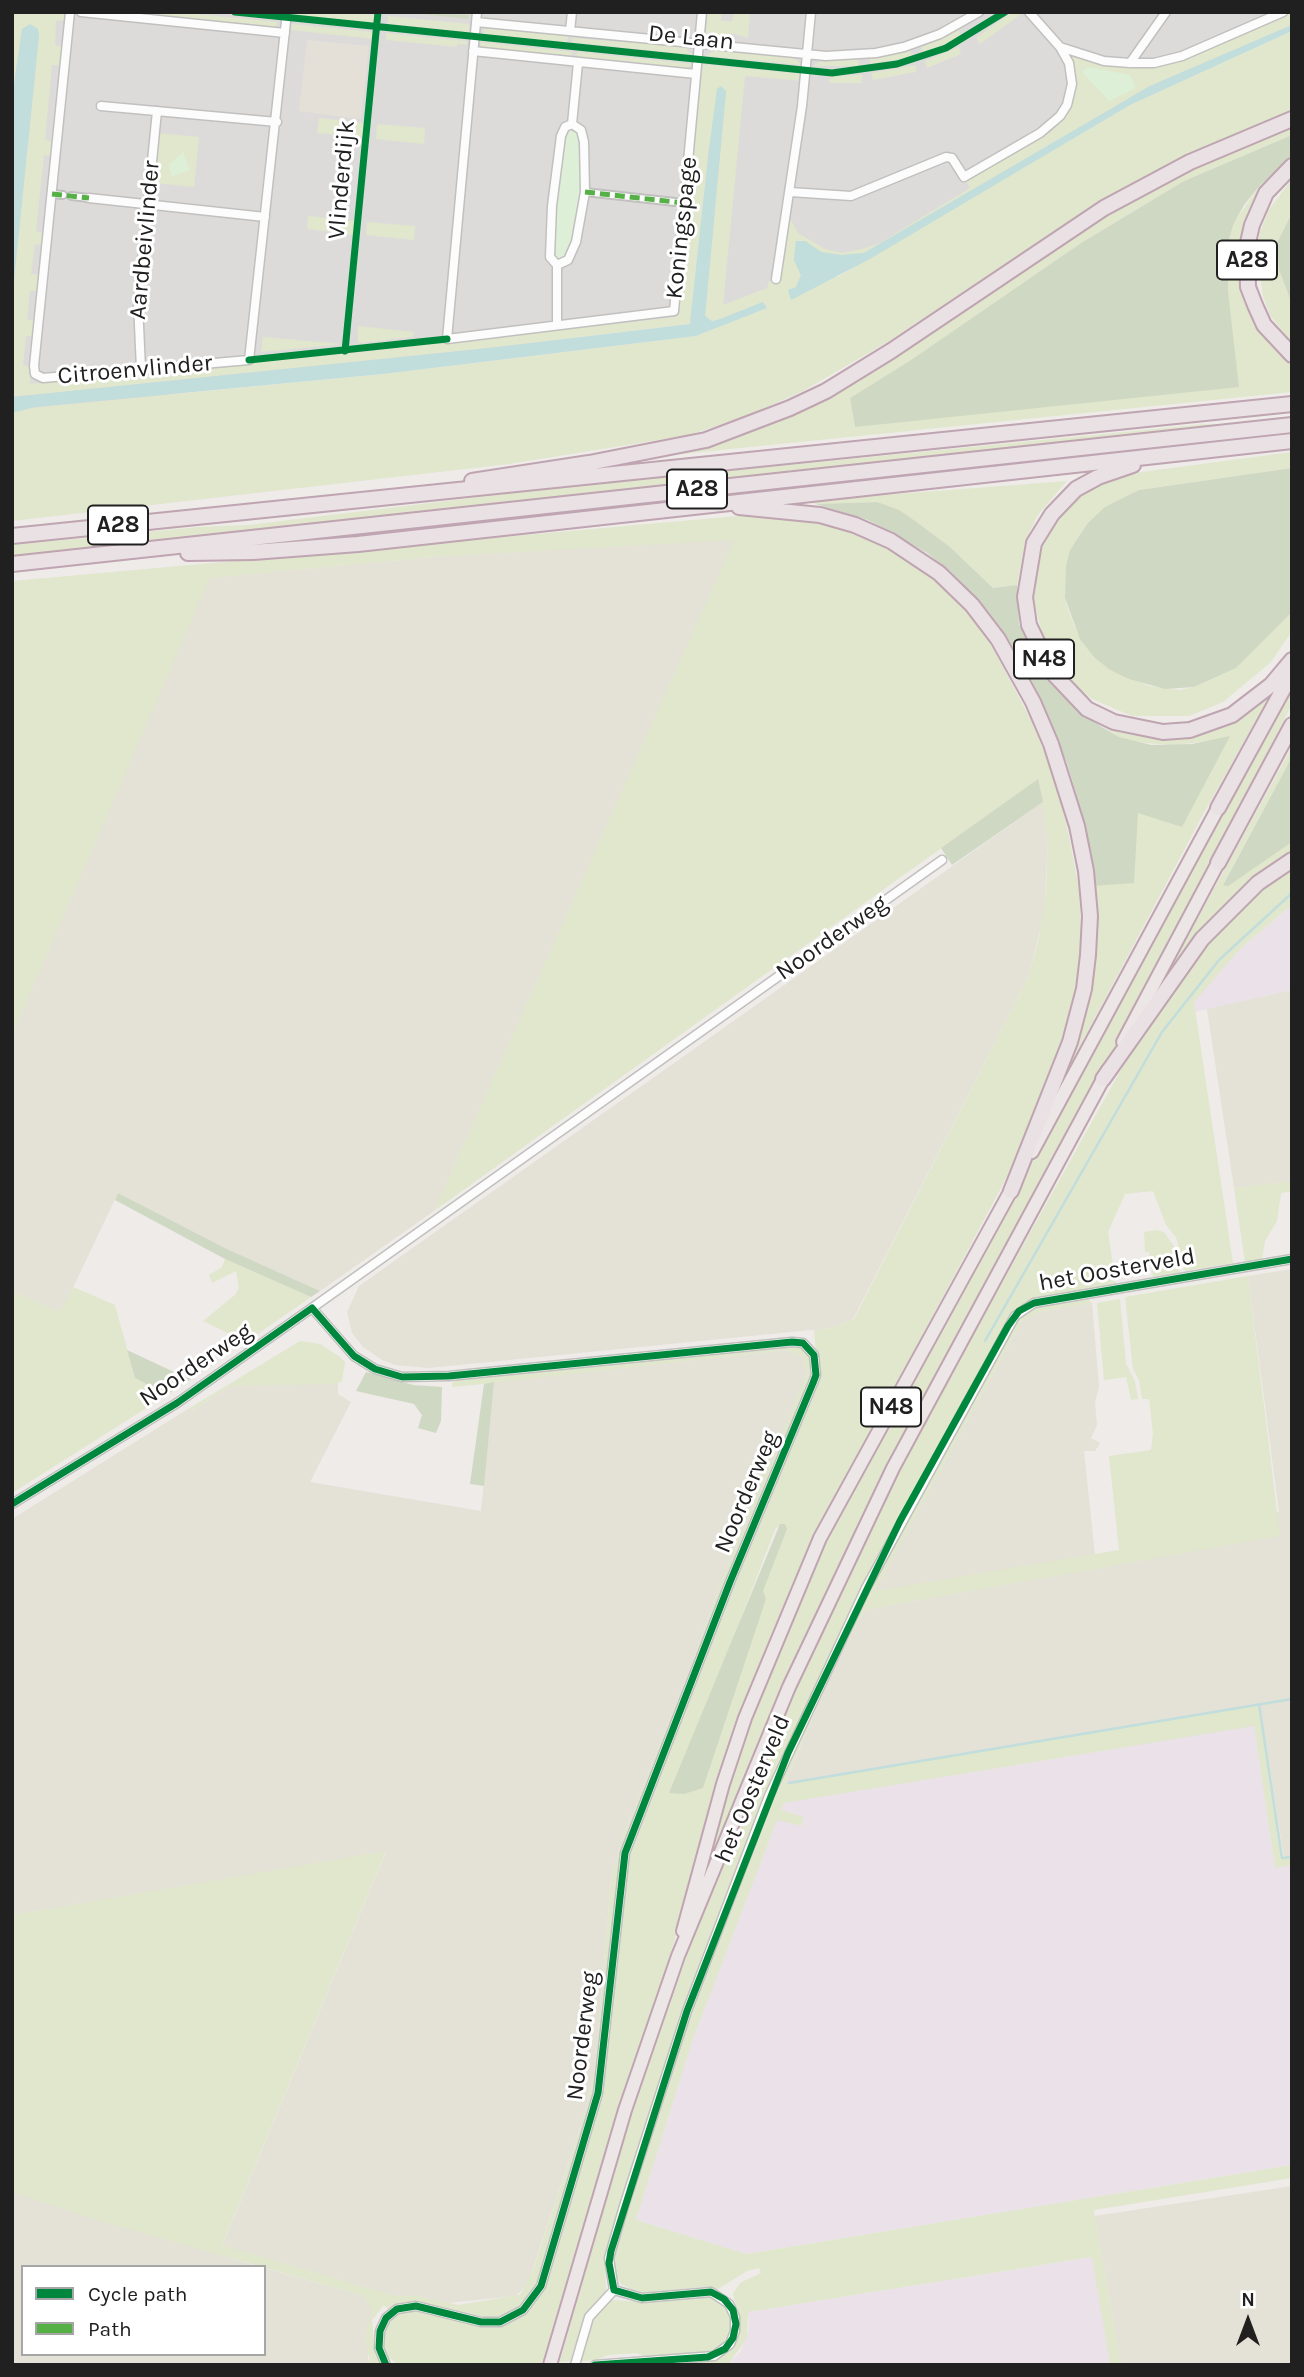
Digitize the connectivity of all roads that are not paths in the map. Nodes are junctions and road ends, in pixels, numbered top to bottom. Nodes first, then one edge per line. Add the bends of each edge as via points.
1 (70, 12) edge
2 (81, 12) edge
3 (287, 12) edge
4 (572, 12) edge
5 (702, 12) edge
6 (811, 12) edge
7 (979, 12) edge
8 (1029, 12) edge
9 (1166, 12) edge
10 (1283, 12) edge
11 (476, 17) edge
12 (570, 31) junction
13 (285, 33) junction
14 (699, 43) junction
15 (1060, 47) junction
16 (473, 51) junction
17 (808, 55) junction
18 (578, 63) junction
19 (1130, 63) junction
20 (696, 74) junction
21 (101, 106) dead end
22 (157, 111) junction
23 (1292, 119) edge
24 (276, 122) junction
25 (572, 124) junction
26 (1292, 166) edge
27 (585, 192) junction
28 (790, 192) junction
29 (52, 194) junction
30 (89, 198) joint
31 (684, 202) junction
32 (147, 205) junction
33 (265, 217) junction
34 (557, 265) junction
35 (776, 279) dead end
36 (557, 324) junction
37 (1292, 355) edge
38 (141, 369) junction
39 (1292, 404) edge
40 (1292, 425) edge
41 (1292, 441) edge
42 (1181, 453) junction
43 (397, 496) junction
44 (706, 505) junction
45 (12, 536) edge
46 (103, 554) junction
47 (12, 564) edge
48 (1292, 660) edge
49 (1292, 673) edge
50 (1292, 725) edge
51 (1218, 808) joint
52 (942, 860) dead end
53 (1292, 860) edge
54 (1218, 863) joint
55 (1103, 1079) junction
56 (1011, 1191) junction
57 (1292, 1259) edge
58 (312, 1308) junction
59 (12, 1504) edge
60 (678, 1956) junction
61 (614, 2290) junction
62 (386, 2365) edge
63 (550, 2365) edge
64 (575, 2365) edge
65 (595, 2365) edge

1 - 29 street, Citroenvlinder
2 - 13 street
3 - 13 street, Citroenvlinder
4 - 12 street
5 - 14 street, Koningspage
6 - 17 street
7 - 17 street via 904,47 853,56
8 - 15 street
9 - 19 street
10 - 19 street via 1182,56
11 - 12 street
11 - 16 street, Koningspage
12 - 14 street
13 - 24 street, Citroenvlinder
14 - 17 street
14 - 20 street, Koningspage
15 - 19 street via 1104,61
15 - 28 street via 1069,63 1072,84 1068,105 1060,116 1040,133 964,177 952,158 946,157 851,196
16 - 18 street
16 - 36 street, Koningspage via 447,339
17 - 28 street
18 - 20 street
18 - 25 street
20 - 31 street, Koningspage
21 - 22 street
22 - 24 street
22 - 32 street, Aardbeivlinder
23 - 43 highway, A28 via 1190,162 1104,208 891,351 790,408 706,440 658,451
24 - 33 street, Citroenvlinder
25 - 27 street via 581,130 584,142
25 - 34 street via 561,136 554,175 550,257
26 - 37 highway, A28 via 1258,208 1247,265 1248,287 1264,325
27 - 31 street
27 - 34 street via 576,242 568,260
28 - 35 street
29 - 30 street
29 - 38 street, Citroenvlinder via 35,374 43,378
30 - 32 street
31 - 36 street, Koningspage via 674,311
32 - 33 street
32 - 38 street, Aardbeivlinder via 137,317
33 - 38 street, Citroenvlinder via 249,360
34 - 36 street
39 - 43 highway, A28
40 - 46 highway, A28
41 - 42 highway, A28
42 - 44 highway, A28
42 - 48 highway, N48 via 1098,477 1076,489 1042,528 1028,567 1026,597 1029,625 1051,671 1087,709 1114,722 1163,732 1189,730 1232,715 1262,693
43 - 45 highway, A28
44 - 46 highway, A28 via 358,544 253,552
44 - 56 highway, A28 via 820,515 855,525 916,556 984,620 1033,702 1077,825 1089,895 1088,955 1070,1042
46 - 47 highway, A28
49 - 51 highway, N48
50 - 54 highway, N48
51 - 56 highway, N48
52 - 58 street, Noorderweg
53 - 55 highway, N48 via 1258,883 1202,939
54 - 55 highway, N48
55 - 60 highway, N48 via 853,1546 789,1687
56 - 60 highway, N48 via 809,1563 745,1718 695,1881
57 - 61 street, het Oosterveld via 1034,1303 1015,1316 866,1588 751,1839 687,2011 624,2206 609,2258
58 - 59 street, Noorderweg via 177,1403
58 - 62 street, Noorderweg via 354,1356 402,1377 792,1342 808,1347 816,1369 625,1853 598,2093 541,2286 523,2310 500,2322 481,2322 416,2306 397,2309 380,2331 379,2348
60 - 63 highway, N48 via 625,2110
61 - 64 street via 590,2317
61 - 65 street via 642,2298 711,2292 733,2310 735,2331 730,2344 714,2356

